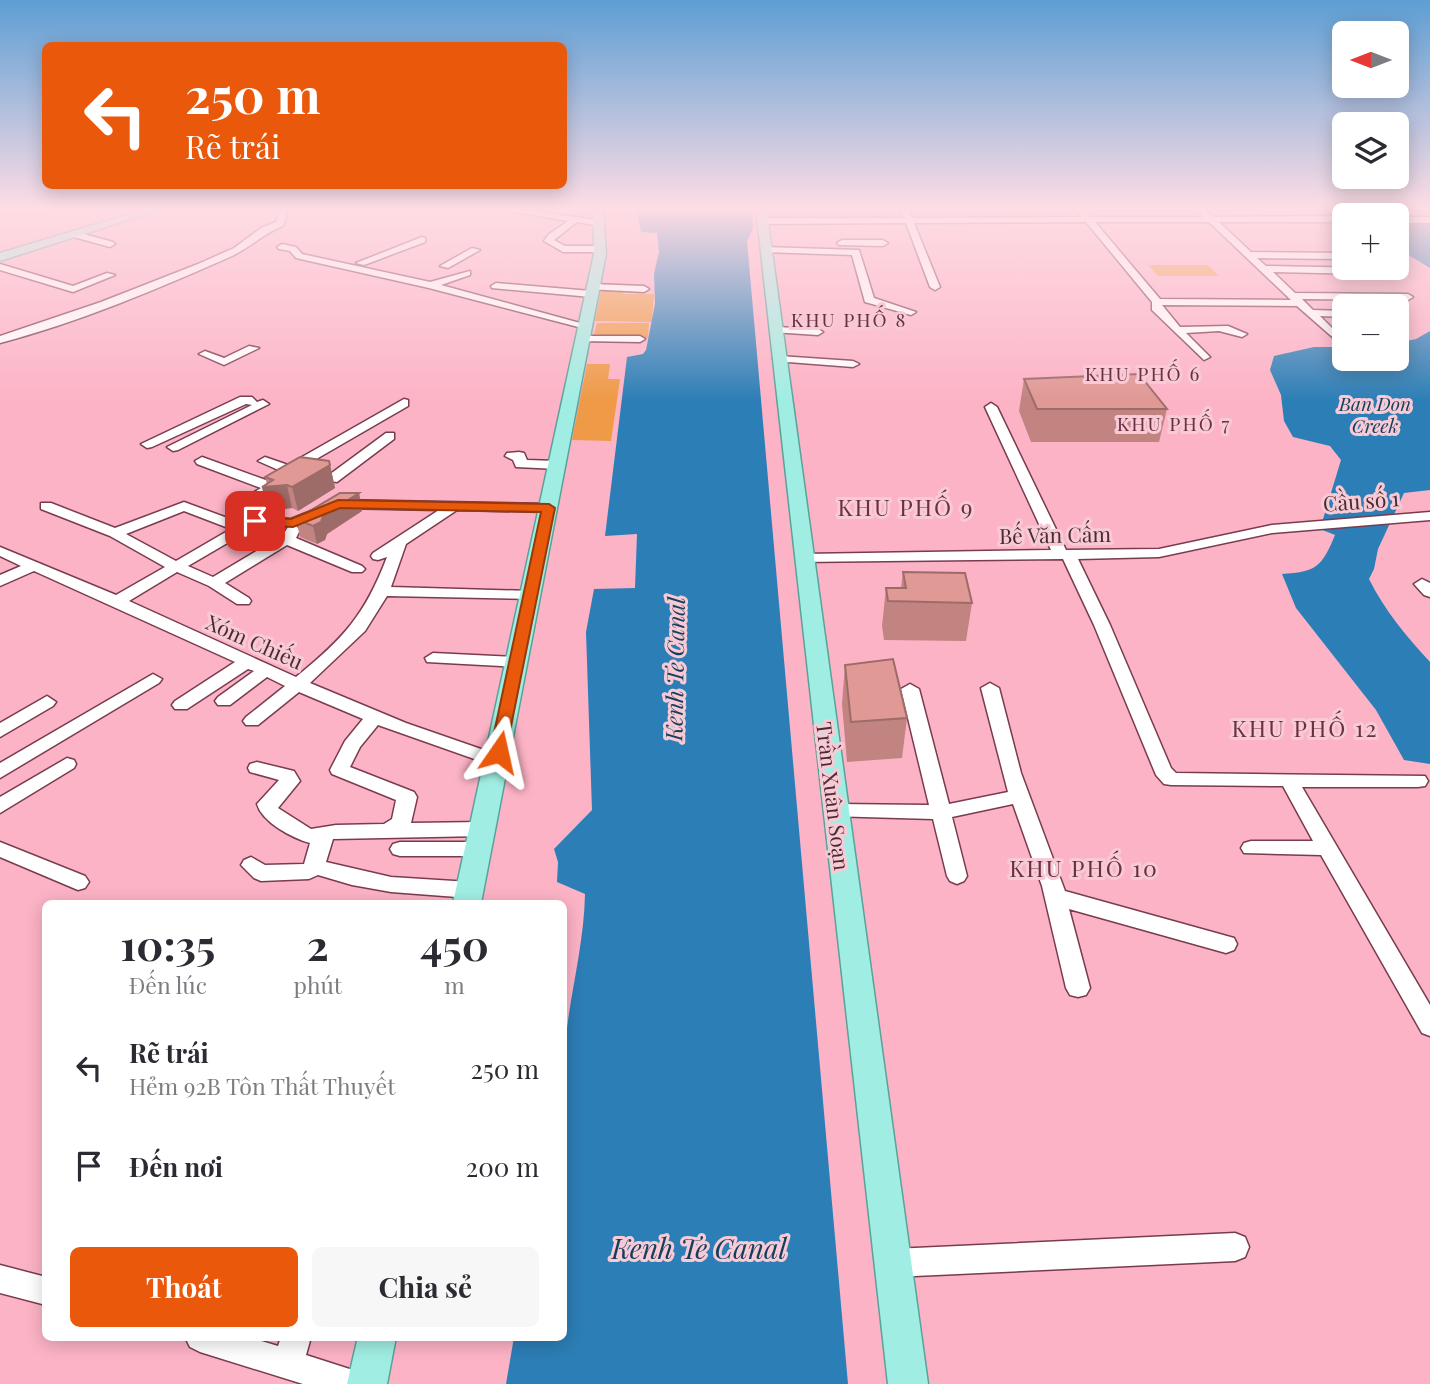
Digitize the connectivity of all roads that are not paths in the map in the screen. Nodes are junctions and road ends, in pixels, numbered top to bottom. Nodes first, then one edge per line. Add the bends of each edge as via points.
1 (19, 273) edge
2 (184, 273) edge
3 (359, 273) edge
4 (363, 273) edge
5 (467, 273) dead end
6 (595, 273) edge
7 (769, 273) edge
8 (862, 273) edge
9 (930, 273) edge
10 (1133, 273) edge
11 (1268, 273) edge
12 (110, 275) dead end
13 (565, 282) dead end
14 (430, 285) junction
15 (496, 286) dead end
16 (935, 287) dead end
17 (592, 289) junction
18 (645, 289) dead end
19 (1332, 298) edge
20 (1297, 299) junction
21 (1157, 302) junction
22 (911, 312) dead end
23 (1311, 313) junction
24 (1332, 314) edge
25 (776, 330) junction
26 (1177, 330) junction
27 (585, 331) junction
28 (818, 332) dead end
29 (1332, 333) edge
30 (1242, 334) dead end
31 (640, 339) dead end
32 (0, 340) edge
33 (253, 348) dead end
34 (205, 354) dead end
35 (1203, 357) dead end
36 (779, 359) junction
37 (853, 365) dead end
38 (404, 403) dead end
39 (991, 407) dead end
40 (390, 436) dead end
41 (147, 444) dead end
42 (173, 447) dead end
43 (512, 456) dead end
44 (202, 461) dead end
45 (265, 461) dead end
46 (558, 464) junction
47 (293, 471) junction
48 (272, 488) junction
49 (251, 500) dead end
50 (46, 506) dead end
51 (452, 508) junction
52 (549, 508) junction
53 (1426, 517) edge
54 (249, 524) junction
55 (1304, 525) joint
56 (291, 531) junction
57 (115, 533) junction
58 (399, 544) junction
59 (1065, 554) junction
60 (379, 556) dead end
61 (804, 559) junction
62 (10, 560) edge
63 (176, 565) junction
64 (357, 569) dead end
65 (0, 581) edge
66 (215, 583) junction
67 (381, 592) junction
68 (531, 596) junction
69 (117, 601) junction
70 (243, 601) dead end
71 (433, 658) dead end
72 (517, 662) junction
73 (245, 663) junction
74 (265, 671) junction
75 (153, 679) dead end
76 (296, 685) junction
77 (990, 688) dead end
78 (910, 689) dead end
79 (183, 699) dead end
80 (224, 701) dead end
81 (47, 702) dead end
82 (375, 717) junction
83 (252, 721) dead end
84 (0, 731) edge
85 (497, 761) junction
86 (67, 764) dead end
87 (257, 768) dead end
88 (0, 772) edge
89 (1288, 779) junction
90 (1418, 780) dead end
91 (1021, 796) junction
92 (0, 806) edge
93 (836, 811) junction
94 (942, 812) junction
95 (391, 830) junction
96 (322, 834) junction
97 (481, 839) junction
98 (1251, 848) dead end
99 (1327, 848) junction
100 (0, 849) edge
101 (400, 849) dead end
102 (251, 865) dead end
103 (316, 866) junction
104 (957, 876) dead end
105 (78, 882) dead end
106 (469, 896) edge
107 (1056, 897) junction
108 (1226, 944) dead end
109 (1078, 988) dead end
110 (1430, 1026) edge
111 (1235, 1247) dead end
112 (893, 1263) junction
113 (0, 1279) edge
114 (42, 1290) edge
115 (226, 1341) edge
116 (376, 1341) edge
117 (292, 1351) edge
118 (351, 1384) edge
119 (367, 1384) edge
120 (908, 1384) edge

1 - 12 street via 73,289
2 - 32 street
3 - 27 street
4 - 14 street
5 - 14 street
6 - 17 main road
7 - 25 main road, Trần Xuân Soạn
8 - 22 street via 869,300
9 - 16 street
10 - 21 street
11 - 20 street
13 - 17 street
14 - 27 street
15 - 17 street
17 - 18 street
17 - 27 main road
19 - 20 street
20 - 21 street
20 - 23 street
21 - 26 street via 1156,308
23 - 24 street
23 - 29 street
25 - 28 street
25 - 36 main road, Trần Xuân Soạn
26 - 30 street
26 - 35 street
27 - 31 street
27 - 46 main road
33 - 34 street via 223,362
36 - 37 street
36 - 61 main road, Trần Xuân Soạn
38 - 47 street
39 - 59 street
40 - 47 street via 332,479
41 - 42 street via 244,400 258,402
43 - 46 street via 519,456 521,464
44 - 48 street
45 - 47 street
46 - 52 main road
47 - 48 street
48 - 49 street
50 - 57 street
51 - 52 street
51 - 56 street via 338,504
51 - 58 street
52 - 68 main road
53 - 55 street, Cầu số 1
54 - 56 street
54 - 57 street via 184,506
54 - 63 street
55 - 59 street, Bế Văn Cấm via 1173,552
56 - 64 street via 310,552
56 - 66 street
57 - 63 street
58 - 60 street
58 - 67 street
59 - 61 street, Bế Văn Cấm
59 - 89 street via 1102,625 1163,771 1171,779 1196,781
61 - 93 main road, Trần Xuân Soạn
62 - 65 street
62 - 69 street, Xóm Chiếu
63 - 66 street
63 - 69 street
66 - 70 street
67 - 68 street
67 - 76 street via 365,621
68 - 72 main road
69 - 73 street, Xóm Chiếu
71 - 72 street
72 - 85 main road
73 - 74 street, Xóm Chiếu
73 - 79 street
74 - 76 street, Xóm Chiếu
74 - 80 street
75 - 88 street
76 - 82 street, Xóm Chiếu
76 - 83 street
77 - 91 street
78 - 94 street
81 - 84 street
82 - 85 street, Xóm Chiếu
82 - 95 street via 352,745 340,770 407,796 401,823
85 - 97 main road
86 - 92 street
87 - 96 street via 287,776 290,781 267,804 268,812 313,837
89 - 90 street
89 - 99 street
91 - 94 street
91 - 107 street
93 - 94 street
93 - 112 main road, Trần Xuân Soạn
94 - 104 street
95 - 96 street
95 - 97 street
96 - 103 street
97 - 101 street
97 - 106 main road
98 - 99 street
99 - 110 street
100 - 105 street
102 - 103 street via 261,873 309,871
103 - 106 street via 333,873
107 - 108 street
107 - 109 street
111 - 112 street
112 - 120 main road, Trần Xuân Soạn
113 - 114 street
115 - 117 street
116 - 119 main road
117 - 118 street

